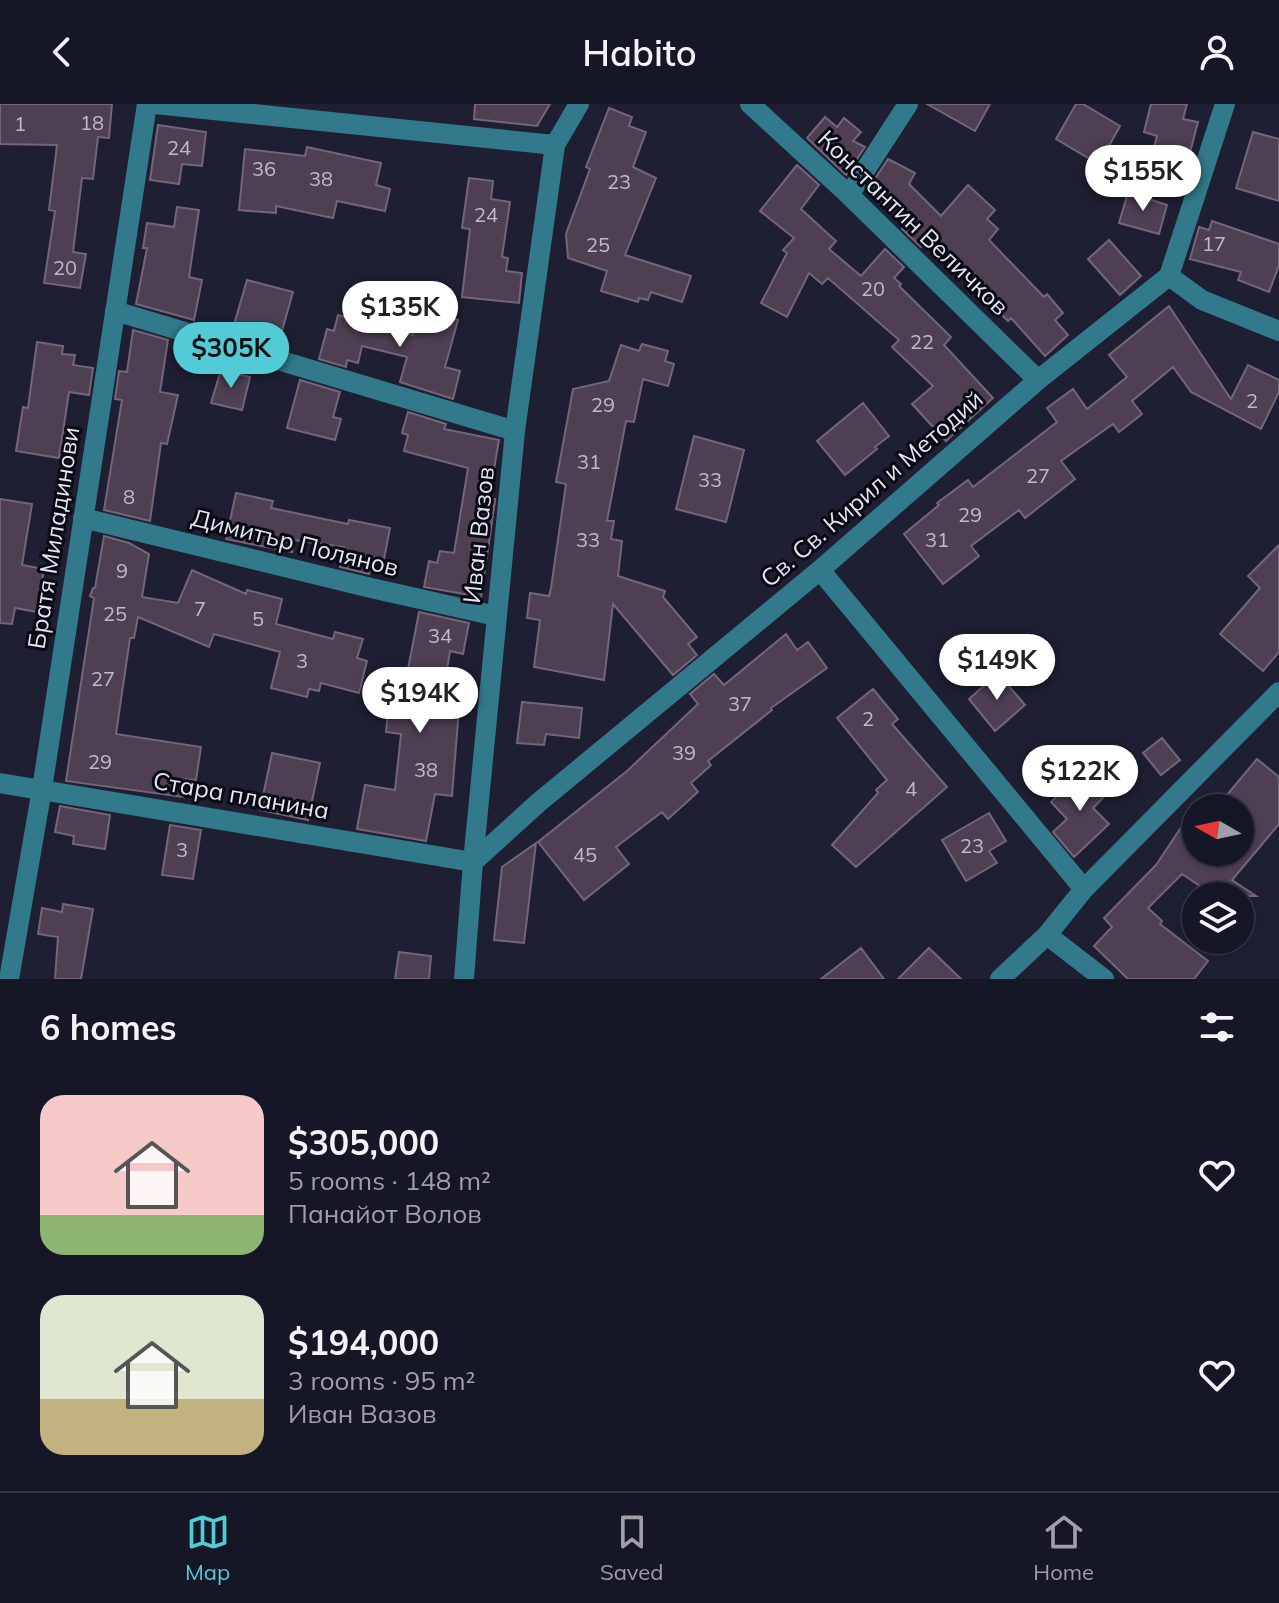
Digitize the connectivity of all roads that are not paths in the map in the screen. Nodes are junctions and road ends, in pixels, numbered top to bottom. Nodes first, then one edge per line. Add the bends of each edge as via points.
1 (147, 104) edge
2 (155, 104) edge
3 (579, 104) edge
4 (750, 104) edge
5 (908, 104) edge
6 (1225, 104) edge
7 (555, 145) junction
8 (849, 195) junction
9 (1169, 276) junction
10 (115, 311) junction
11 (1279, 331) edge
12 (1038, 380) junction
13 (515, 431) junction
14 (83, 518) junction
15 (820, 570) junction
16 (496, 616) junction
17 (1279, 692) edge
18 (0, 783) edge
19 (42, 789) junction
20 (473, 862) junction
21 (1084, 889) junction
22 (1047, 935) junction
23 (9, 979) edge
24 (464, 979) edge
25 (1000, 979) edge
26 (1104, 979) edge

1 - 10 street, Братя Миладинови
2 - 7 street
3 - 7 street, Иван Вазов
4 - 8 street, Константин Величков
5 - 8 street
6 - 9 street
7 - 13 street, Иван Вазов
8 - 12 street, Константин Величков
9 - 11 street via 1202,300
9 - 12 street, Св. Св. Кирил и Методий
10 - 13 street
10 - 14 street, Братя Миладинови
12 - 15 street, Св. Св. Кирил и Методий
13 - 16 street, Иван Вазов
14 - 16 street, Димитър Полянов
14 - 19 street, Братя Миладинови
15 - 20 street, Св. Св. Кирил и Методий
15 - 21 street
16 - 20 street, Иван Вазов
17 - 21 street
18 - 19 street, Стара планина
19 - 20 street, Стара планина
19 - 23 street, Братя Миладинови
20 - 24 street, Иван Вазов
21 - 22 street
22 - 25 street
22 - 26 street

